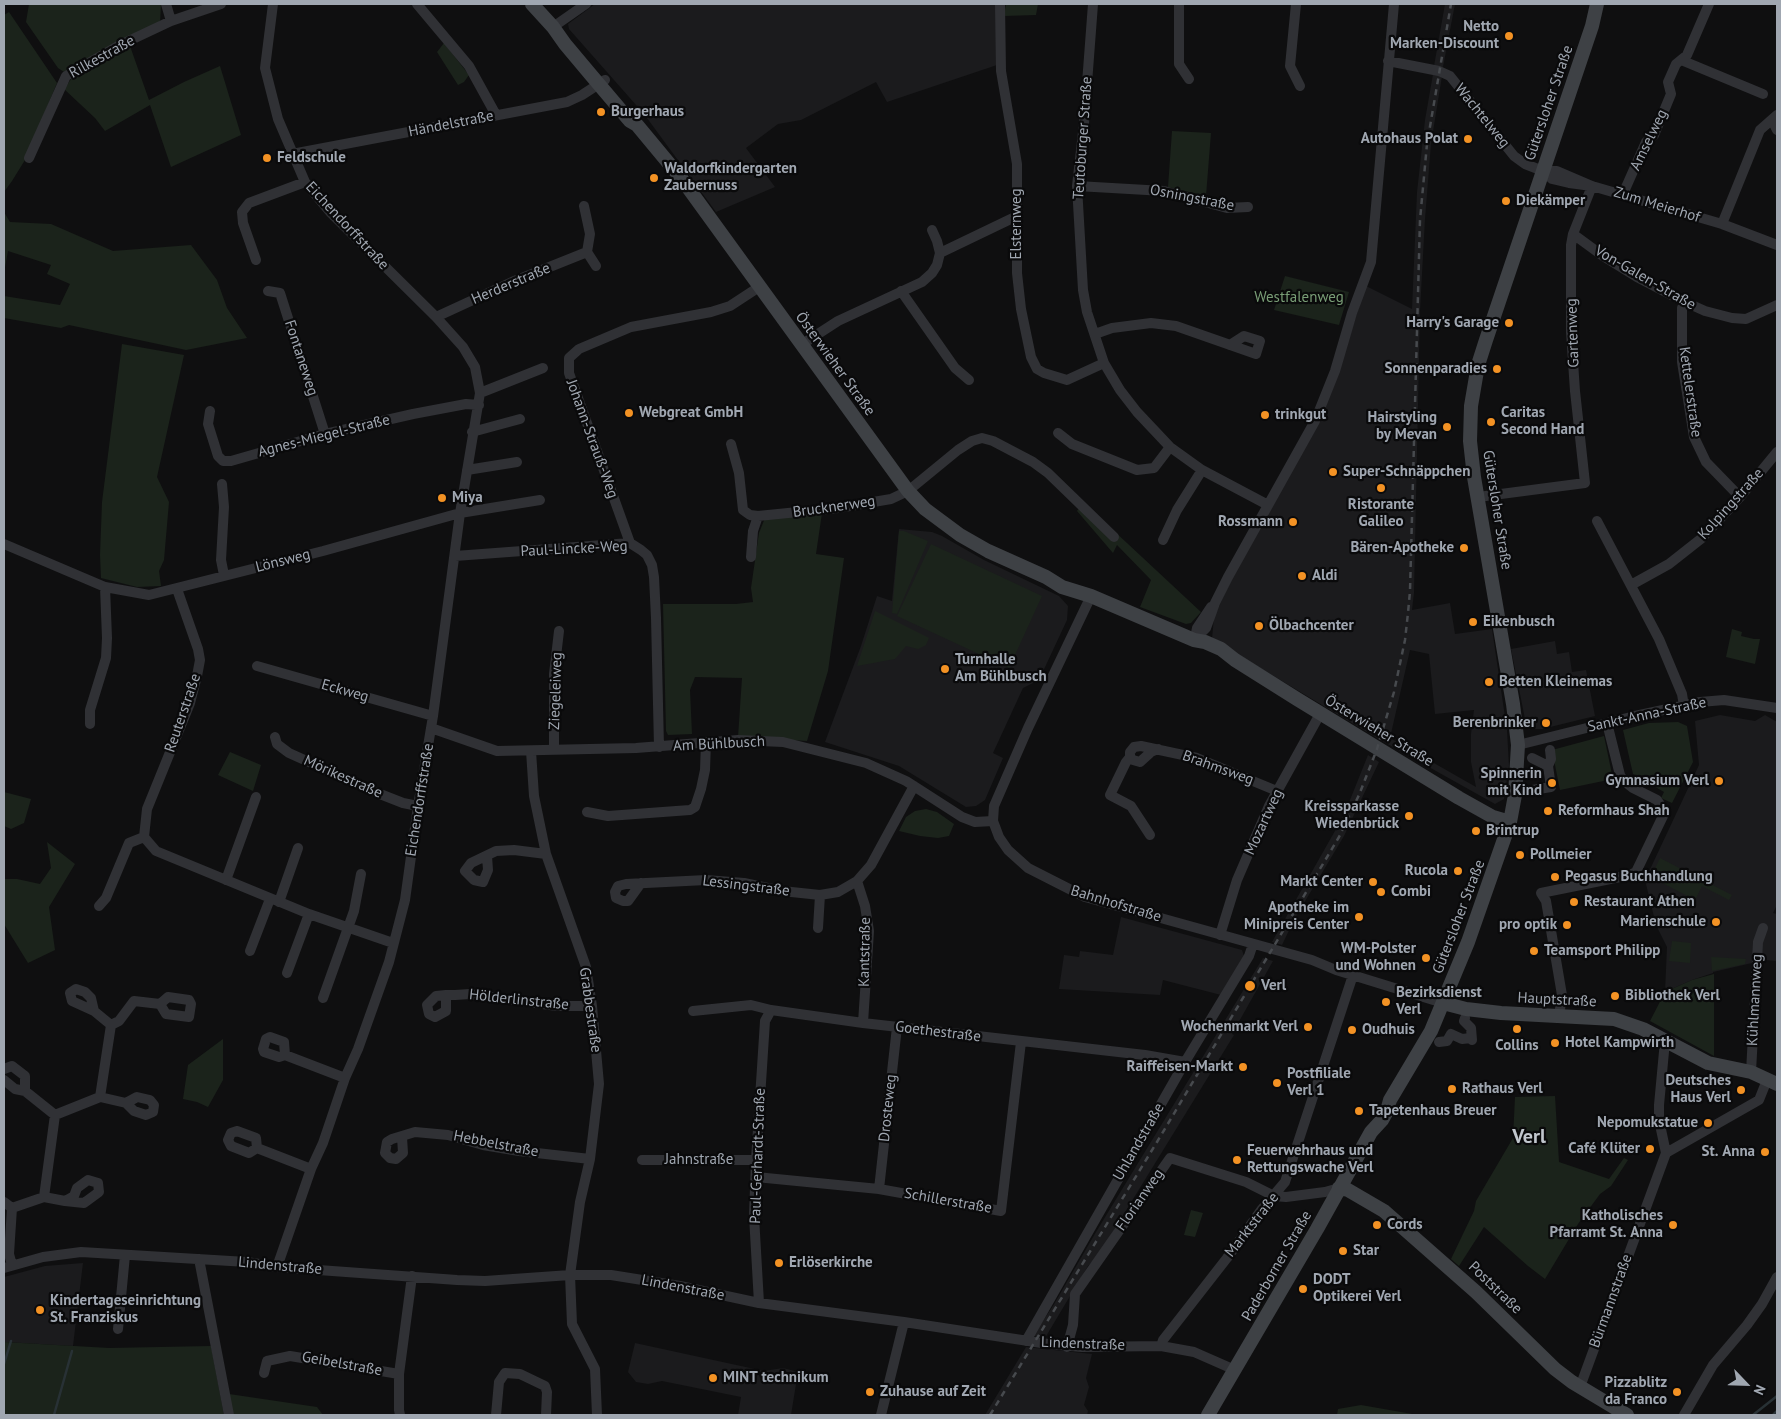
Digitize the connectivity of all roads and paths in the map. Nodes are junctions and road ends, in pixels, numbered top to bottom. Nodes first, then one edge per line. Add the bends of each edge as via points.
1 (166, 4) edge
2 (221, 4) edge
3 (273, 4) edge
4 (417, 4) edge
5 (532, 4) edge
6 (586, 4) edge
7 (1000, 4) edge
8 (1093, 4) edge
9 (1179, 4) edge
10 (1296, 4) edge
11 (1394, 4) edge
12 (1597, 4) edge
13 (1602, 4) edge
14 (1709, 4) edge
15 (171, 21) junction
16 (1592, 26) junction
17 (553, 27) junction
18 (1682, 60) junction
19 (1388, 61) junction
20 (1189, 79) dead end
21 (602, 82) junction
22 (1300, 86) dead end
23 (1763, 94) dead end
24 (496, 115) junction
25 (1775, 118) edge
26 (1777, 130) edge
27 (292, 154) junction
28 (29, 158) dead end
29 (1543, 171) junction
30 (305, 182) junction
31 (1077, 186) junction
32 (1592, 186) junction
33 (1623, 194) junction
34 (584, 206) dead end
35 (1248, 207) dead end
36 (1017, 216) junction
37 (1722, 224) junction
38 (932, 230) dead end
39 (1573, 234) junction
40 (1777, 246) edge
41 (587, 252) junction
42 (940, 253) junction
43 (256, 260) dead end
44 (596, 266) dead end
45 (759, 287) junction
46 (268, 291) dead end
47 (901, 291) junction
48 (1685, 302) junction
49 (1777, 305) edge
50 (436, 317) junction
51 (1095, 334) junction
52 (801, 345) junction
53 (1230, 345) dead end
54 (1104, 363) junction
55 (544, 368) dead end
56 (969, 380) dead end
57 (480, 393) junction
58 (479, 405) junction
59 (210, 411) dead end
60 (520, 419) dead end
61 (472, 432) junction
62 (1058, 433) dead end
63 (325, 434) junction
64 (731, 444) dead end
65 (1170, 447) junction
66 (1777, 452) edge
67 (517, 462) dead end
68 (467, 470) junction
69 (1202, 470) junction
70 (222, 484) dead end
71 (908, 491) junction
72 (1478, 497) junction
73 (1740, 497) junction
74 (540, 500) dead end
75 (1268, 505) junction
76 (460, 513) junction
77 (758, 516) junction
78 (1597, 522) dead end
79 (1114, 537) dead end
80 (1163, 540) dead end
81 (630, 543) junction
82 (4, 544) edge
83 (455, 556) junction
84 (751, 557) dead end
85 (224, 575) junction
86 (1631, 585) junction
87 (105, 587) junction
88 (177, 588) junction
89 (1091, 596) junction
90 (559, 631) dead end
91 (1194, 640) junction
92 (257, 666) dead end
93 (1684, 706) junction
94 (1777, 708) edge
95 (1320, 714) junction
96 (433, 716) junction
97 (1607, 723) junction
98 (90, 724) dead end
99 (431, 728) junction
100 (275, 737) dead end
101 (706, 742) junction
102 (1518, 744) junction
103 (659, 747) junction
104 (554, 750) junction
105 (1550, 750) dead end
106 (531, 751) junction
107 (1532, 758) dead end
108 (1551, 772) junction
109 (914, 786) junction
110 (1277, 791) junction
111 (1526, 791) dead end
112 (256, 797) dead end
113 (418, 806) junction
114 (587, 812) dead end
115 (993, 821) junction
116 (1510, 822) junction
117 (1150, 835) dead end
118 (144, 837) junction
119 (298, 848) dead end
120 (546, 854) junction
121 (487, 856) dead end
122 (361, 874) dead end
123 (226, 880) junction
124 (857, 881) junction
125 (641, 883) dead end
126 (820, 895) junction
127 (274, 900) junction
128 (99, 906) dead end
129 (309, 914) junction
130 (818, 928) dead end
131 (1763, 928) dead end
132 (349, 929) junction
133 (1220, 935) junction
134 (393, 944) junction
135 (1253, 944) junction
136 (250, 952) dead end
137 (287, 973) dead end
138 (1353, 975) junction
139 (446, 995) dead end
140 (323, 998) dead end
141 (1443, 1003) junction
142 (160, 1004) dead end
143 (592, 1006) junction
144 (771, 1010) junction
145 (94, 1011) dead end
146 (693, 1011) dead end
147 (1559, 1016) junction
148 (863, 1024) junction
149 (111, 1025) junction
150 (897, 1027) junction
151 (1451, 1029) junction
152 (1665, 1041) junction
153 (1021, 1042) junction
154 (1439, 1042) dead end
155 (285, 1055) dead end
156 (1185, 1062) junction
157 (4, 1069) edge
158 (1751, 1072) junction
159 (345, 1078) junction
160 (4, 1080) edge
161 (1772, 1082) edge
162 (25, 1091) junction
163 (100, 1097) junction
164 (126, 1103) dead end
165 (55, 1115) junction
166 (402, 1137) dead end
167 (257, 1148) dead end
168 (1666, 1153) junction
169 (590, 1159) junction
170 (642, 1160) dead end
171 (756, 1160) junction
172 (311, 1169) junction
173 (756, 1177) junction
174 (1339, 1188) junction
175 (879, 1189) junction
176 (44, 1196) junction
177 (1274, 1196) junction
178 (65, 1201) dead end
179 (8, 1205) edge
180 (124, 1255) junction
181 (199, 1259) junction
182 (8, 1267) edge
183 (277, 1267) junction
184 (570, 1275) junction
185 (412, 1276) junction
186 (1777, 1277) edge
187 (759, 1303) junction
188 (904, 1322) junction
189 (118, 1329) dead end
190 (1026, 1341) junction
191 (1161, 1346) junction
192 (1066, 1347) junction
193 (1235, 1370) junction
194 (264, 1372) dead end
195 (399, 1374) junction
196 (1580, 1387) junction
197 (228, 1415) edge
198 (400, 1415) edge
199 (496, 1415) edge
200 (546, 1415) edge
201 (597, 1415) edge
202 (881, 1415) edge
203 (1208, 1415) edge
204 (1627, 1415) edge
205 (1684, 1415) edge

1 - 15 street
2 - 15 street, Rilkestraße
3 - 27 street, Eichendorffstraße via 265,68 278,119
4 - 24 street via 469,66
5 - 17 street, Österwieher Straße
6 - 17 street
7 - 36 street, Elsternweg via 1001,72 1017,164
8 - 31 street, Teutoburger Straße
9 - 20 street via 1179,64
10 - 22 street via 1290,66
11 - 19 street
12 - 16 street, Gütersloher Straße
13 - 16 street, Gütersloher Straße
14 - 18 street, Amselweg via 1688,55
15 - 28 street, Rilkestraße via 66,76
16 - 29 street, Gütersloher Straße
17 - 21 street, Österwieher Straße via 570,39
18 - 23 street
18 - 33 street, Amselweg via 1676,64 1668,82 1671,94 1654,135 1646,142
19 - 29 street, Wachtelweg via 1450,76 1514,156
19 - 75 street via 1372,262 1315,421
21 - 24 street, Händelstraße via 567,102
21 - 45 street, Österwieher Straße via 631,111 637,125 681,178
24 - 27 street, Händelstraße
25 - 26 street
25 - 37 street via 1760,130
27 - 30 street, Eichendorffstraße
29 - 32 street, Zum Meierhof via 1557,171
29 - 72 street, Gütersloher Straße via 1486,340 1474,386 1470,441
30 - 43 street via 249,203 242,212
30 - 50 street, Eichendorffstraße via 331,213
31 - 35 street, Osningstraße via 1164,190 1227,208
31 - 51 street, Teutoburger Straße via 1083,290
32 - 33 street, Zum Meierhof
32 - 39 street, Gartenweg
33 - 37 street, Zum Meierhof
34 - 41 street via 590,234
36 - 42 street
36 - 54 street, Elsternweg via 1021,309 1036,369 1066,380
37 - 40 street, Zum Meierhof
38 - 42 street
39 - 48 street, Von-Galen-Straße via 1624,268
39 - 72 street, Gartenweg via 1572,332 1585,483
41 - 44 street
41 - 50 street, Herderstraße
42 - 47 street via 932,273 922,282
45 - 52 street, Österwieher Straße
45 - 81 street, Johann-Strauß-Weg via 730,306 631,327 580,349 569,358 569,373
46 - 63 street, Fontaneweg via 280,294
47 - 52 street via 838,321
47 - 56 street via 956,368
48 - 49 street, Von-Galen-Straße via 1705,311 1746,319
48 - 73 street, Kettelerstraße via 1682,308 1682,362 1694,437 1706,462
50 - 57 street, Eichendorffstraße via 475,367
51 - 53 street via 1112,328 1151,323 1176,326
51 - 54 street, Teutoburger Straße
52 - 71 street, Österwieher Straße
54 - 65 street, Teutoburger Straße via 1120,390
55 - 57 street
57 - 58 street, Eichendorffstraße
58 - 61 street, Eichendorffstraße
58 - 63 street, Agnes-Miegel-Straße via 466,404
59 - 63 street, Agnes-Miegel-Straße via 208,424 222,461
60 - 61 street
61 - 68 street, Eichendorffstraße
62 - 65 street via 1072,444 1137,470 1154,468
64 - 77 street via 739,473 743,510
65 - 69 street, Teutoburger Straße
66 - 73 street, Kolpingstraße
67 - 68 street
68 - 76 street, Eichendorffstraße
69 - 75 street, Teutoburger Straße
69 - 80 street
70 - 85 street via 221,560
71 - 77 street, Brucknerweg via 892,499 838,508
71 - 79 street via 958,450 982,438 1033,462 1048,473
71 - 89 street, Österwieher Straße via 925,509 960,535 995,555
72 - 102 street, Gütersloher Straße
73 - 86 street, Kolpingstraße via 1702,538 1669,564
74 - 76 street
75 - 91 street via 1215,603 1206,628
76 - 83 street, Eichendorffstraße
76 - 85 street, Lönsweg
77 - 84 street
78 - 86 street
81 - 83 street, Paul-Lincke-Weg
81 - 103 street, Paul-Lincke-Weg via 647,555 654,577
82 - 87 street, Lönsweg
83 - 96 street, Eichendorffstraße
85 - 88 street, Lönsweg
86 - 93 street via 1659,638
87 - 88 street, Lönsweg via 149,595
87 - 98 street via 106,658 90,710
88 - 118 street, Reuterstraße via 200,660 190,703 147,809
89 - 91 street, Österwieher Straße
89 - 115 street via 1006,776 994,806
90 - 104 street, Ziegeleiweg via 554,674
91 - 95 street, Österwieher Straße via 1221,649
92 - 96 street, Eckweg
93 - 94 street, Sankt-Anna-Straße via 1724,700
93 - 97 street, Sankt-Anna-Straße
95 - 110 street, Mozartweg
95 - 116 street, Österwieher Straße via 1484,813
96 - 99 street, Eichendorffstraße
97 - 102 street, Sankt-Anna-Straße
97 - 147 street via 1623,780 1657,800 1664,816 1636,872 1541,893 1546,902 1562,995
99 - 106 street, Am Bühlbusch via 497,751
99 - 113 street, Eichendorffstraße
100 - 113 street, Mörikestraße via 277,744 289,753 380,794
101 - 103 street, Am Bühlbusch
101 - 109 street, Am Bühlbusch via 783,742 866,763
101 - 114 street via 701,788 690,810 608,816
102 - 116 street, Gütersloher Straße via 1515,798
103 - 104 street, Am Bühlbusch
104 - 106 street, Am Bühlbusch
105 - 108 street
106 - 120 street, Grabbestraße via 534,796
107 - 108 street
108 - 111 street via 1551,787 1539,792
109 - 115 street, Am Bühlbusch via 975,822
109 - 124 street, Lessingstraße via 871,865
110 - 117 street, Brahmsweg via 1197,758 1134,747 1110,795 1131,806
110 - 133 street, Mozartweg via 1237,880
112 - 123 street
113 - 134 street, Eichendorffstraße via 405,900
115 - 133 street, Bahnhofstraße via 1008,850 1028,868 1068,890
116 - 141 street, Gütersloher Straße
118 - 123 street via 156,851
118 - 128 street via 129,843 106,898
119 - 127 street
120 - 121 street via 514,850 496,851
120 - 143 street, Grabbestraße via 586,967
122 - 132 street
123 - 127 street
124 - 126 street, Lessingstraße via 838,892
124 - 148 street, Kantstraße via 868,931
125 - 126 street, Lessingstraße via 706,880
126 - 130 street
127 - 129 street
127 - 136 street
129 - 132 street
129 - 137 street
131 - 158 street, Kühlmannweg via 1758,942
132 - 134 street
132 - 140 street
133 - 135 street, Bahnhofstraße
134 - 159 street, Eichendorffstraße
135 - 138 street, Bahnhofstraße
135 - 156 street, Uhlandstraße via 1249,956
138 - 141 street, Bahnhofstraße
138 - 177 street, Marktstraße via 1285,1182
139 - 143 street, Hölderlinstraße via 470,994 557,1006
141 - 147 street, Hauptstraße via 1486,1012
141 - 174 street, Paderborner Straße via 1431,1031 1390,1100 1378,1114
142 - 149 street via 134,1001 119,1021
143 - 169 street, Grabbestraße via 599,1084
144 - 146 street, Goethestraße via 751,1005
144 - 148 street, Goethestraße
144 - 171 street, Paul-Gerhardt-Straße via 765,1022
145 - 149 street
147 - 152 street, Hauptstraße via 1614,1019
148 - 150 street, Goethestraße
149 - 163 street
150 - 153 street, Goethestraße
150 - 175 street, Drosteweg
151 - 151 street via 1465,1020 1472,1039 1462,1039
151 - 154 street via 1447,1041
152 - 158 street, Hauptstraße via 1708,1063
152 - 168 street via 1658,1105
153 - 156 street, Goethestraße
153 - 175 street, Schillerstraße via 1001,1211
155 - 159 street
156 - 190 street, Uhlandstraße
157 - 162 street via 12,1066 25,1076
158 - 161 street, Hauptstraße
159 - 172 street, Eichendorffstraße
160 - 162 street via 15,1089
161 - 168 street via 1759,1100
162 - 165 street
163 - 164 street
163 - 165 street
165 - 176 street
166 - 169 street, Hebbelstraße via 415,1132 437,1133 483,1145
167 - 172 street
168 - 196 street, Bürmannstraße
169 - 184 street, Grabbestraße via 580,1202
170 - 171 street, Jahnstraße
171 - 173 street, Paul-Gerhardt-Straße
172 - 183 street, Eichendorffstraße
173 - 175 street, Schillerstraße
173 - 187 street, Paul-Gerhardt-Straße via 754,1216
174 - 177 street, Florianweg
174 - 193 street, Paderborner Straße
174 - 196 street, Poststraße via 1384,1211 1476,1292 1549,1364
176 - 178 street
176 - 179 street
177 - 191 street, Marktstraße
177 - 192 street, Florianweg via 1246,1182 1170,1158 1075,1294 1073,1325
179 - 182 street
180 - 181 street, Lindenstraße
180 - 182 street, Lindenstraße via 81,1252 43,1257
180 - 189 street
181 - 183 street, Lindenstraße
181 - 197 street
183 - 185 street, Lindenstraße
184 - 185 street, Lindenstraße via 485,1281
184 - 187 street, Lindenstraße via 640,1279
184 - 201 street, Grabbestraße via 572,1324 595,1369
185 - 195 street, Geibelstraße
186 - 205 street via 1752,1318 1713,1365
187 - 188 street, Lindenstraße
188 - 190 street, Lindenstraße
188 - 202 street
190 - 192 street, Lindenstraße
191 - 192 street, Lindenstraße
191 - 193 street, Lindenstraße via 1194,1352
193 - 203 street, Paderborner Straße
194 - 195 street, Geibelstraße via 267,1361 290,1356
195 - 198 street, Geibelstraße
196 - 204 street, Poststraße
199 - 200 street via 499,1382 505,1373 520,1374 544,1386 547,1392

